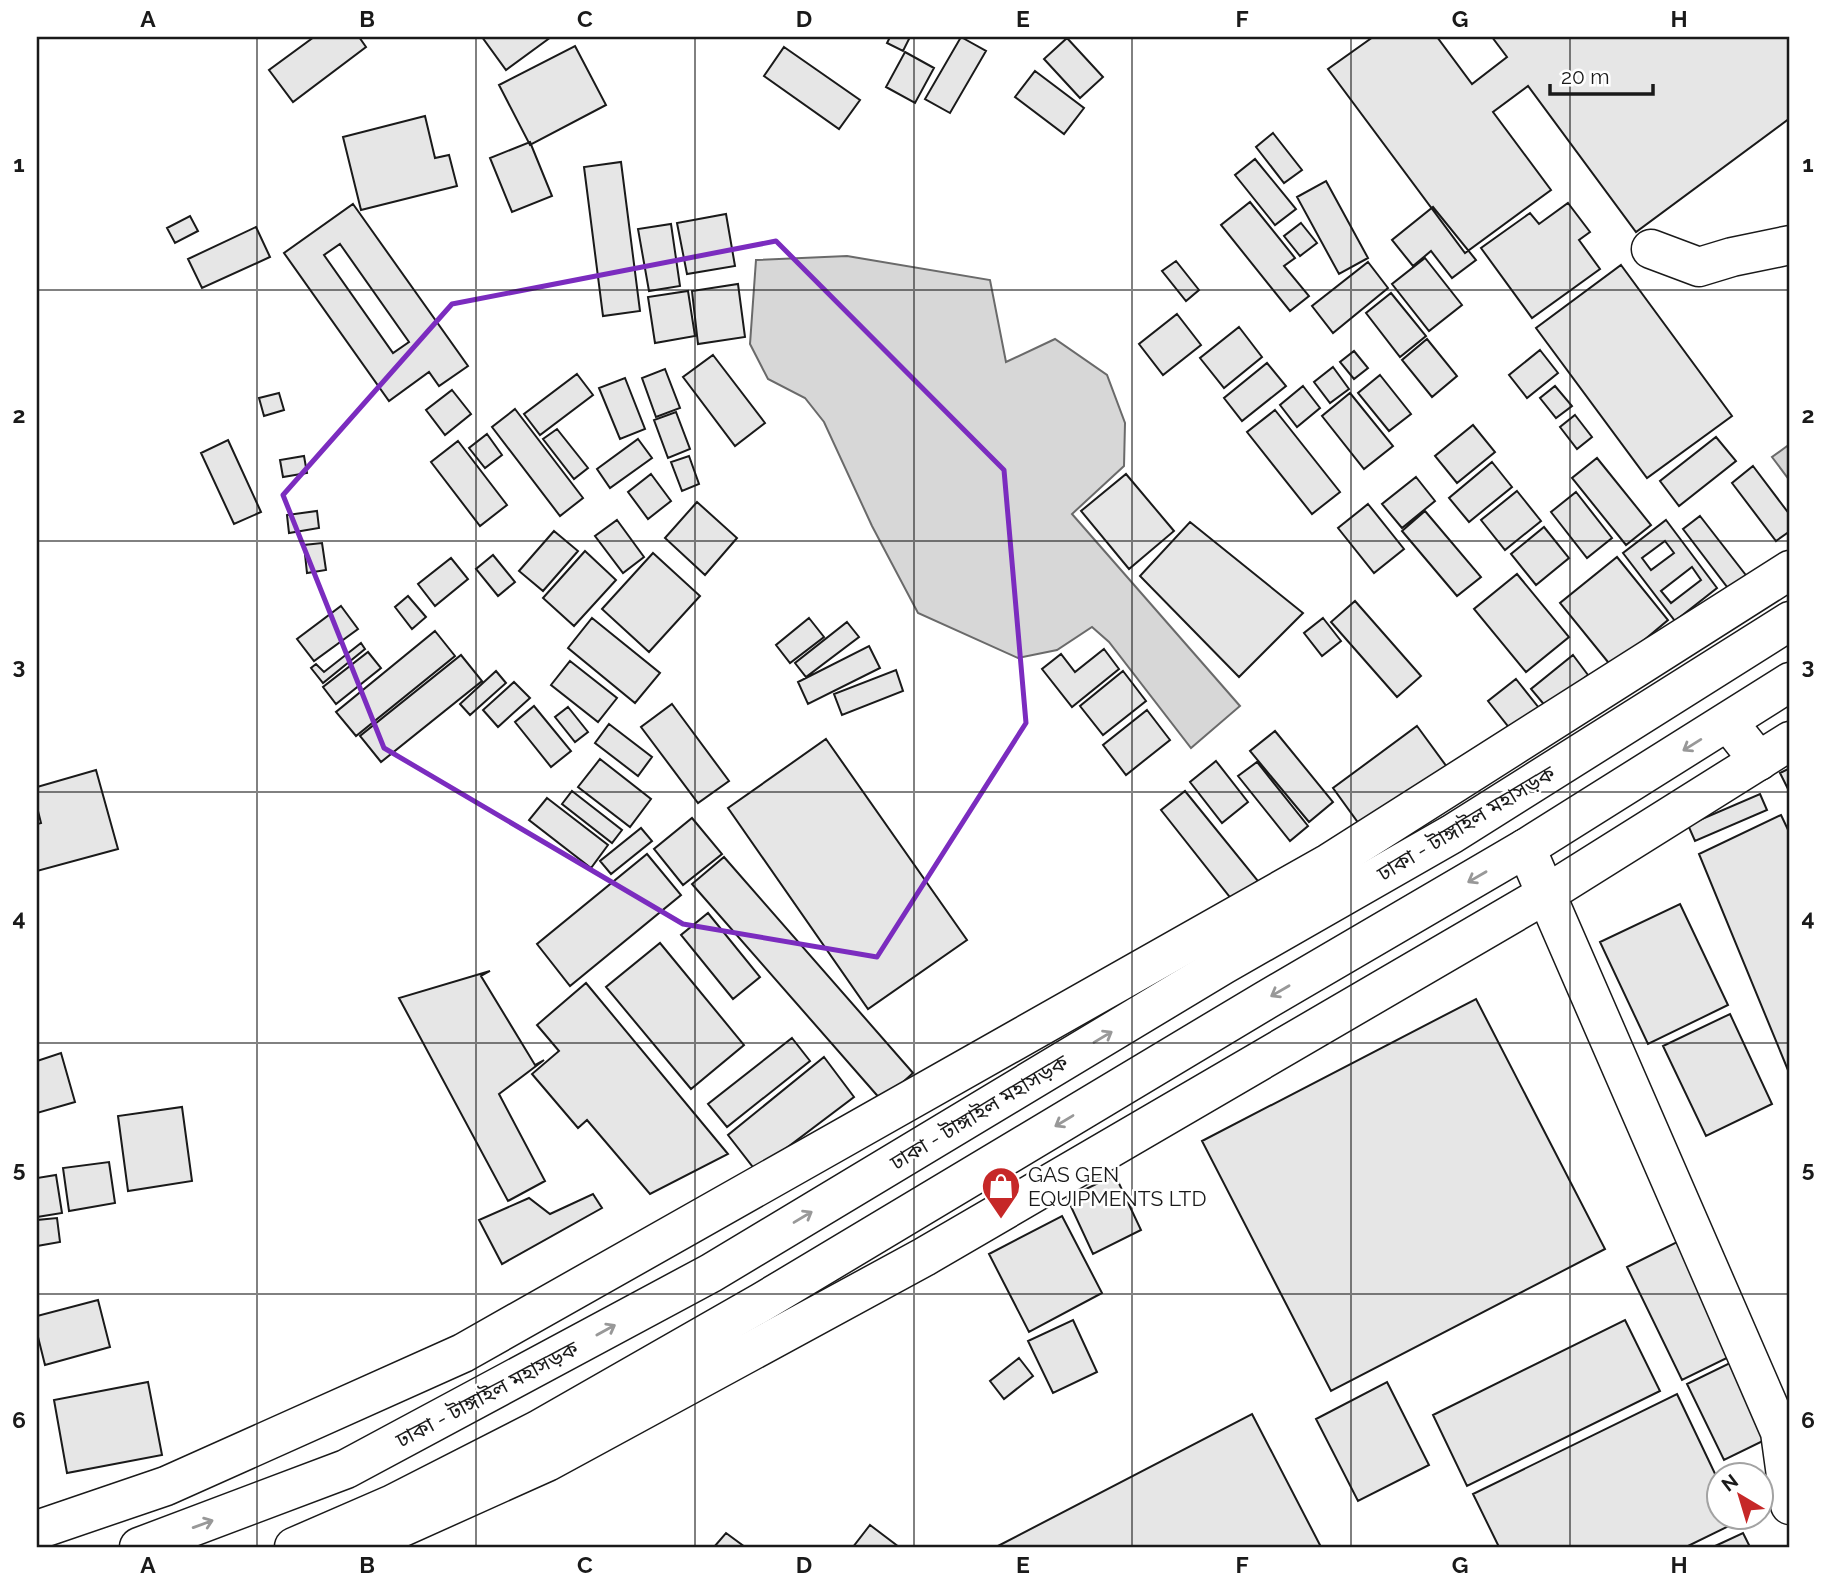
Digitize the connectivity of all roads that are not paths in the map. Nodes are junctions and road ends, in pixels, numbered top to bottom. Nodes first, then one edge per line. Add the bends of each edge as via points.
1 (1790, 245) edge
2 (1651, 249) dead end
3 (1790, 570) edge
4 (1790, 621) edge
5 (1790, 682) edge
6 (1728, 722) junction
7 (1774, 751) edge
8 (1526, 848) junction
9 (1546, 894) junction
10 (1790, 1505) edge
11 (37, 1530) edge
12 (139, 1547) edge
13 (294, 1547) edge
14 (358, 1547) edge

1 - 2 main road via 1699,267
3 - 11 main road via 1329,863 463,1353 166,1486
12 -> 4 main road, ঢাকা - টাঙ্গাইল মহাসড়ক via 346,1469 711,1273 1223,965 1452,834
5 - 6 main road
6 - 7 main road
6 -> 8 main road
7 - 9 main road
8 - 9 main road
8 -> 13 main road via 562,1417 393,1504
9 - 10 main road via 1780,1432
9 - 14 main road via 912,1264 547,1461

